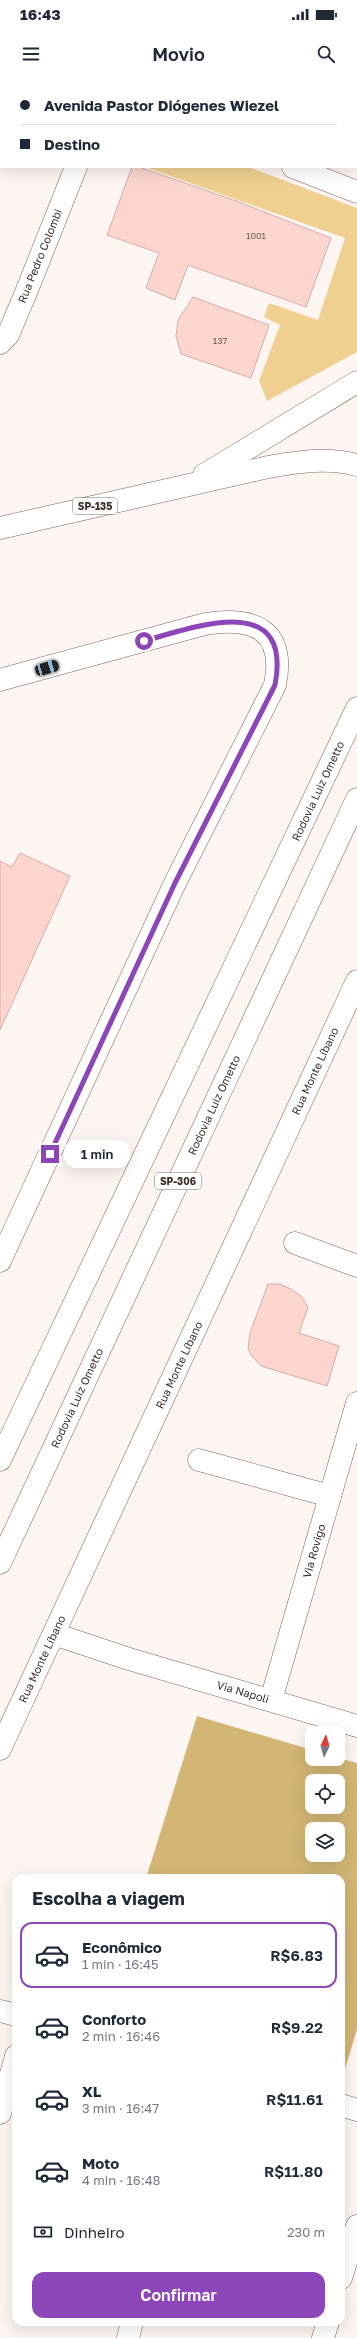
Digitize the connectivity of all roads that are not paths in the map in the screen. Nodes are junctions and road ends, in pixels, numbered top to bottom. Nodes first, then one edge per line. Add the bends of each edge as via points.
1 (76, 168) edge
2 (296, 168) edge
3 (357, 192) edge
4 (0, 343) edge
5 (357, 382) edge
6 (357, 465) edge
7 (191, 483) junction
8 (0, 528) edge
9 (0, 680) edge
10 (357, 708) edge
11 (357, 798) edge
12 (357, 981) edge
13 (8, 1221) edge
14 (295, 1243) dead end
15 (0, 1261) edge
16 (357, 1266) edge
17 (357, 1403) edge
18 (0, 1460) edge
19 (200, 1460) dead end
20 (330, 1496) junction
21 (0, 1563) edge
22 (54, 1634) junction
23 (271, 1700) junction
24 (357, 1726) edge
25 (0, 1749) edge
26 (0, 2011) edge
27 (12, 2014) edge
28 (12, 2070) edge
29 (345, 2106) edge
30 (357, 2110) edge
31 (0, 2113) edge
32 (357, 2226) edge
33 (345, 2265) edge
34 (131, 2326) edge
35 (327, 2326) edge
36 (128, 2338) edge
37 (323, 2338) edge

1 - 4 street, Rua Pedro Colombi via 8,335
2 - 3 street
5 - 7 street, SP-135
6 - 7 street, SP-135 via 328,460 300,462
7 - 8 street, SP-135
9 - 13 street via 223,621 241,621 254,625 265,632 273,642 278,655 275,685
10 - 18 street, Rodovia Luiz Ometto / SP-306
11 - 21 street, Rodovia Luiz Ometto / SP-306
12 - 22 street, Rua Monte Líbano
13 - 15 street
14 - 16 street
17 - 20 street, Via Rovigo
19 - 20 street
20 - 23 street, Via Rovigo
22 - 23 street, Via Napoli via 129,1659
22 - 25 street, Rua Monte Líbano
23 - 24 street, Via Napoli
26 - 27 street
28 - 31 street
29 - 30 street
32 - 33 street
34 - 36 street
35 - 37 street

